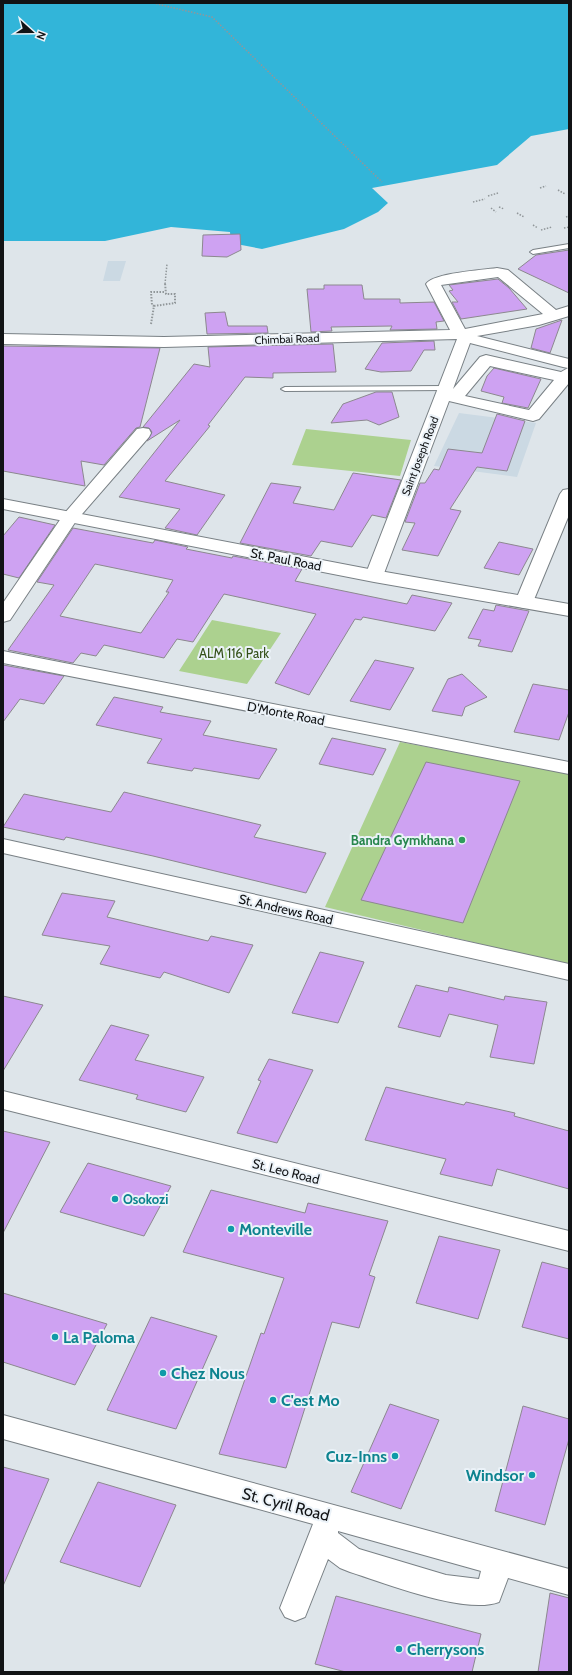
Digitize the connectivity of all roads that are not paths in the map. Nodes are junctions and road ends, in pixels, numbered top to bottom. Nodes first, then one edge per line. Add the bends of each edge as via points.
1 (569, 246) edge
2 (533, 252) dead end
3 (564, 314) edge
4 (462, 335) junction
5 (3, 339) edge
6 (568, 372) edge
7 (285, 389) dead end
8 (448, 394) junction
9 (143, 432) dead end
10 (569, 494) edge
11 (3, 504) edge
12 (70, 518) junction
13 (374, 576) junction
14 (524, 602) junction
15 (569, 610) edge
16 (3, 616) edge
17 (3, 657) edge
18 (569, 768) edge
19 (3, 846) edge
20 (569, 972) edge
21 (3, 1100) edge
22 (569, 1241) edge
23 (3, 1427) edge
24 (326, 1527) junction
25 (498, 1562) junction
26 (569, 1582) edge
27 (296, 1608) dead end

1 - 2 lane
3 - 4 street, Chimbai Road
3 - 4 street via 503,273 433,283
4 - 5 street, Chimbai Road via 145,342
4 - 6 street
4 - 8 street, Saint Joseph Road
6 - 8 street via 486,360
6 - 8 street via 533,416
7 - 8 lane
8 - 13 street, Saint Joseph Road
9 - 12 street
10 - 14 street
11 - 12 street, St. Paul Road
12 - 13 street, St. Paul Road
12 - 16 street
13 - 14 street, St. Paul Road
14 - 15 street, St. Paul Road
17 - 18 street, D'Monte Road
19 - 20 street, St. Andrews Road
21 - 22 street, St. Leo Road
23 - 24 street, St. Cyril Road
24 - 25 street, St. Cyril Road
24 - 25 street via 350,1558 446,1588 489,1593
24 - 27 street
25 - 26 street, St. Cyril Road

